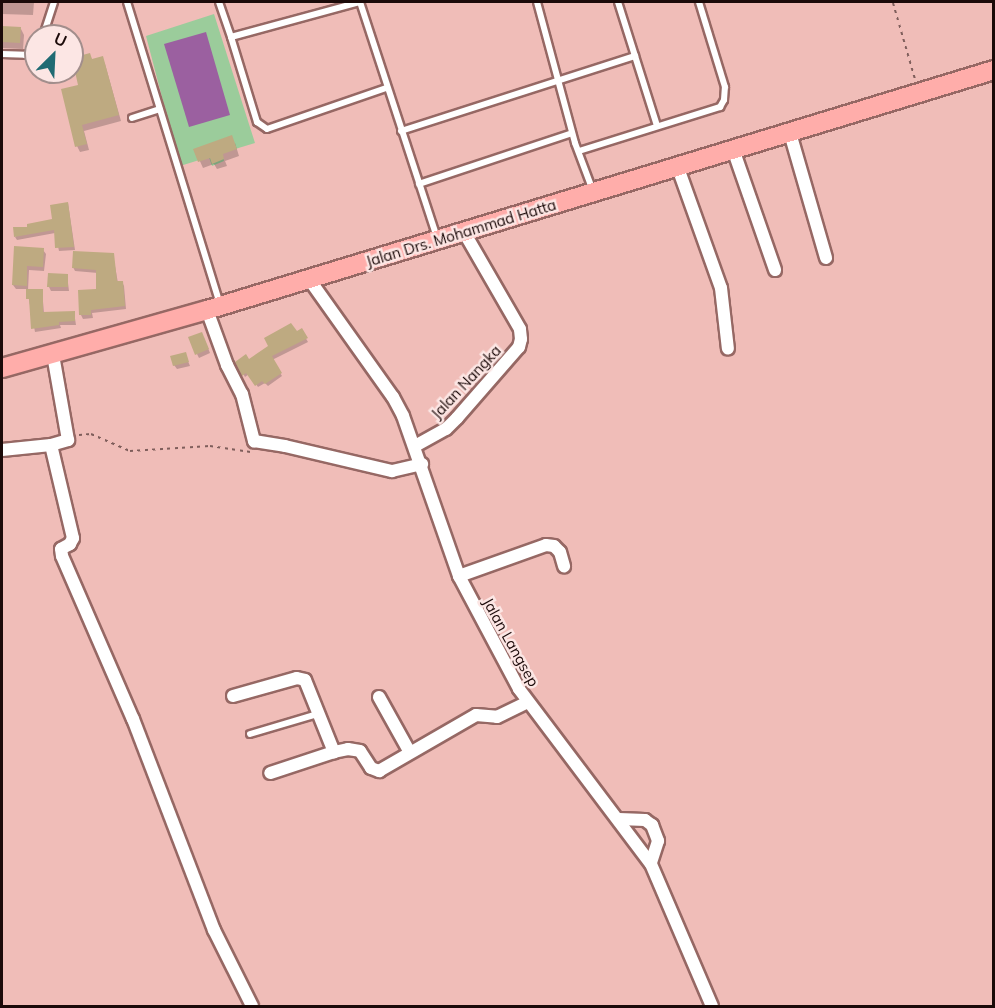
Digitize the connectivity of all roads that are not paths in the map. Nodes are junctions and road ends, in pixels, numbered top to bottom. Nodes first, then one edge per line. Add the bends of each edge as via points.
1 (54, 2) edge
2 (127, 2) edge
3 (219, 2) edge
4 (360, 2) edge
5 (537, 2) edge
6 (618, 2) edge
7 (699, 2) edge
8 (47, 24) edge
9 (231, 37) junction
10 (2, 54) edge
11 (24, 55) edge
12 (635, 56) junction
13 (993, 70) edge
14 (558, 81) junction
15 (386, 88) junction
16 (160, 109) junction
17 (132, 118) dead end
18 (657, 126) junction
19 (401, 131) junction
20 (572, 132) junction
21 (790, 133) junction
22 (579, 152) junction
23 (734, 152) junction
24 (678, 168) junction
25 (419, 184) junction
26 (594, 194) junction
27 (464, 232) junction
28 (438, 240) junction
29 (826, 258) dead end
30 (775, 270) dead end
31 (309, 279) junction
32 (214, 308) junction
33 (728, 349) dead end
34 (53, 355) junction
35 (2, 368) edge
36 (51, 445) junction
37 (415, 446) junction
38 (2, 450) edge
39 (422, 464) junction
40 (564, 566) dead end
41 (459, 576) junction
42 (233, 696) dead end
43 (379, 697) dead end
44 (528, 702) junction
45 (318, 714) junction
46 (250, 734) dead end
47 (334, 752) junction
48 (409, 752) junction
49 (270, 773) dead end
50 (619, 819) junction
51 (651, 863) junction
52 (252, 1006) edge
53 (712, 1006) edge

1 - 8 lane
2 - 16 lane
3 - 9 lane
4 - 9 lane
4 - 15 lane
5 - 14 lane
6 - 12 lane
7 - 18 lane via 725,87 724,100 720,107
9 - 15 lane via 257,122 267,129
10 - 11 lane
12 - 14 lane
12 - 18 lane
13 - 21 main road, Jalan Drs. Mohammad Hatta
14 - 19 lane
14 - 20 lane
15 - 19 lane
16 - 17 lane
16 - 32 lane
18 - 22 lane
19 - 25 lane
20 - 22 lane
20 - 25 lane
21 - 23 main road, Jalan Drs. Mohammad Hatta
21 - 29 street
22 - 26 lane
23 - 24 main road, Jalan Drs. Mohammad Hatta
23 - 30 street
24 - 26 main road, Jalan Drs. Mohammad Hatta
24 - 33 street via 721,288
25 - 28 lane
26 - 27 main road, Jalan Drs. Mohammad Hatta
27 - 28 main road, Jalan Drs. Mohammad Hatta
27 - 37 street, Jalan Nangka via 520,329 521,339 519,347 457,418 446,429
28 - 31 main road, Jalan Drs. Mohammad Hatta
31 - 32 main road, Jalan Drs. Mohammad Hatta
31 - 37 street, Jalan Langsep via 393,397
32 - 34 main road, Jalan Drs. Mohammad Hatta
32 - 39 street via 226,365 242,394 254,441 392,471
34 - 35 main road, Jalan Drs. Mohammad Hatta
34 - 36 street via 66,433
36 - 38 street
36 - 52 street via 73,538 61,549 62,556 133,719 214,930
37 - 39 street, Jalan Langsep
39 - 41 street, Jalan Langsep
40 - 41 street via 560,552 546,545
41 - 44 street, Jalan Langsep
42 - 45 street via 302,678
43 - 48 street
44 - 48 street via 497,717 476,715
44 - 50 street, Jalan Langsep
45 - 46 lane
45 - 47 street
47 - 48 street via 360,751 371,768 379,771
47 - 49 street
50 - 51 street, Jalan Langsep
50 - 51 street via 645,820 652,825 658,841
51 - 53 street, Jalan Langsep

